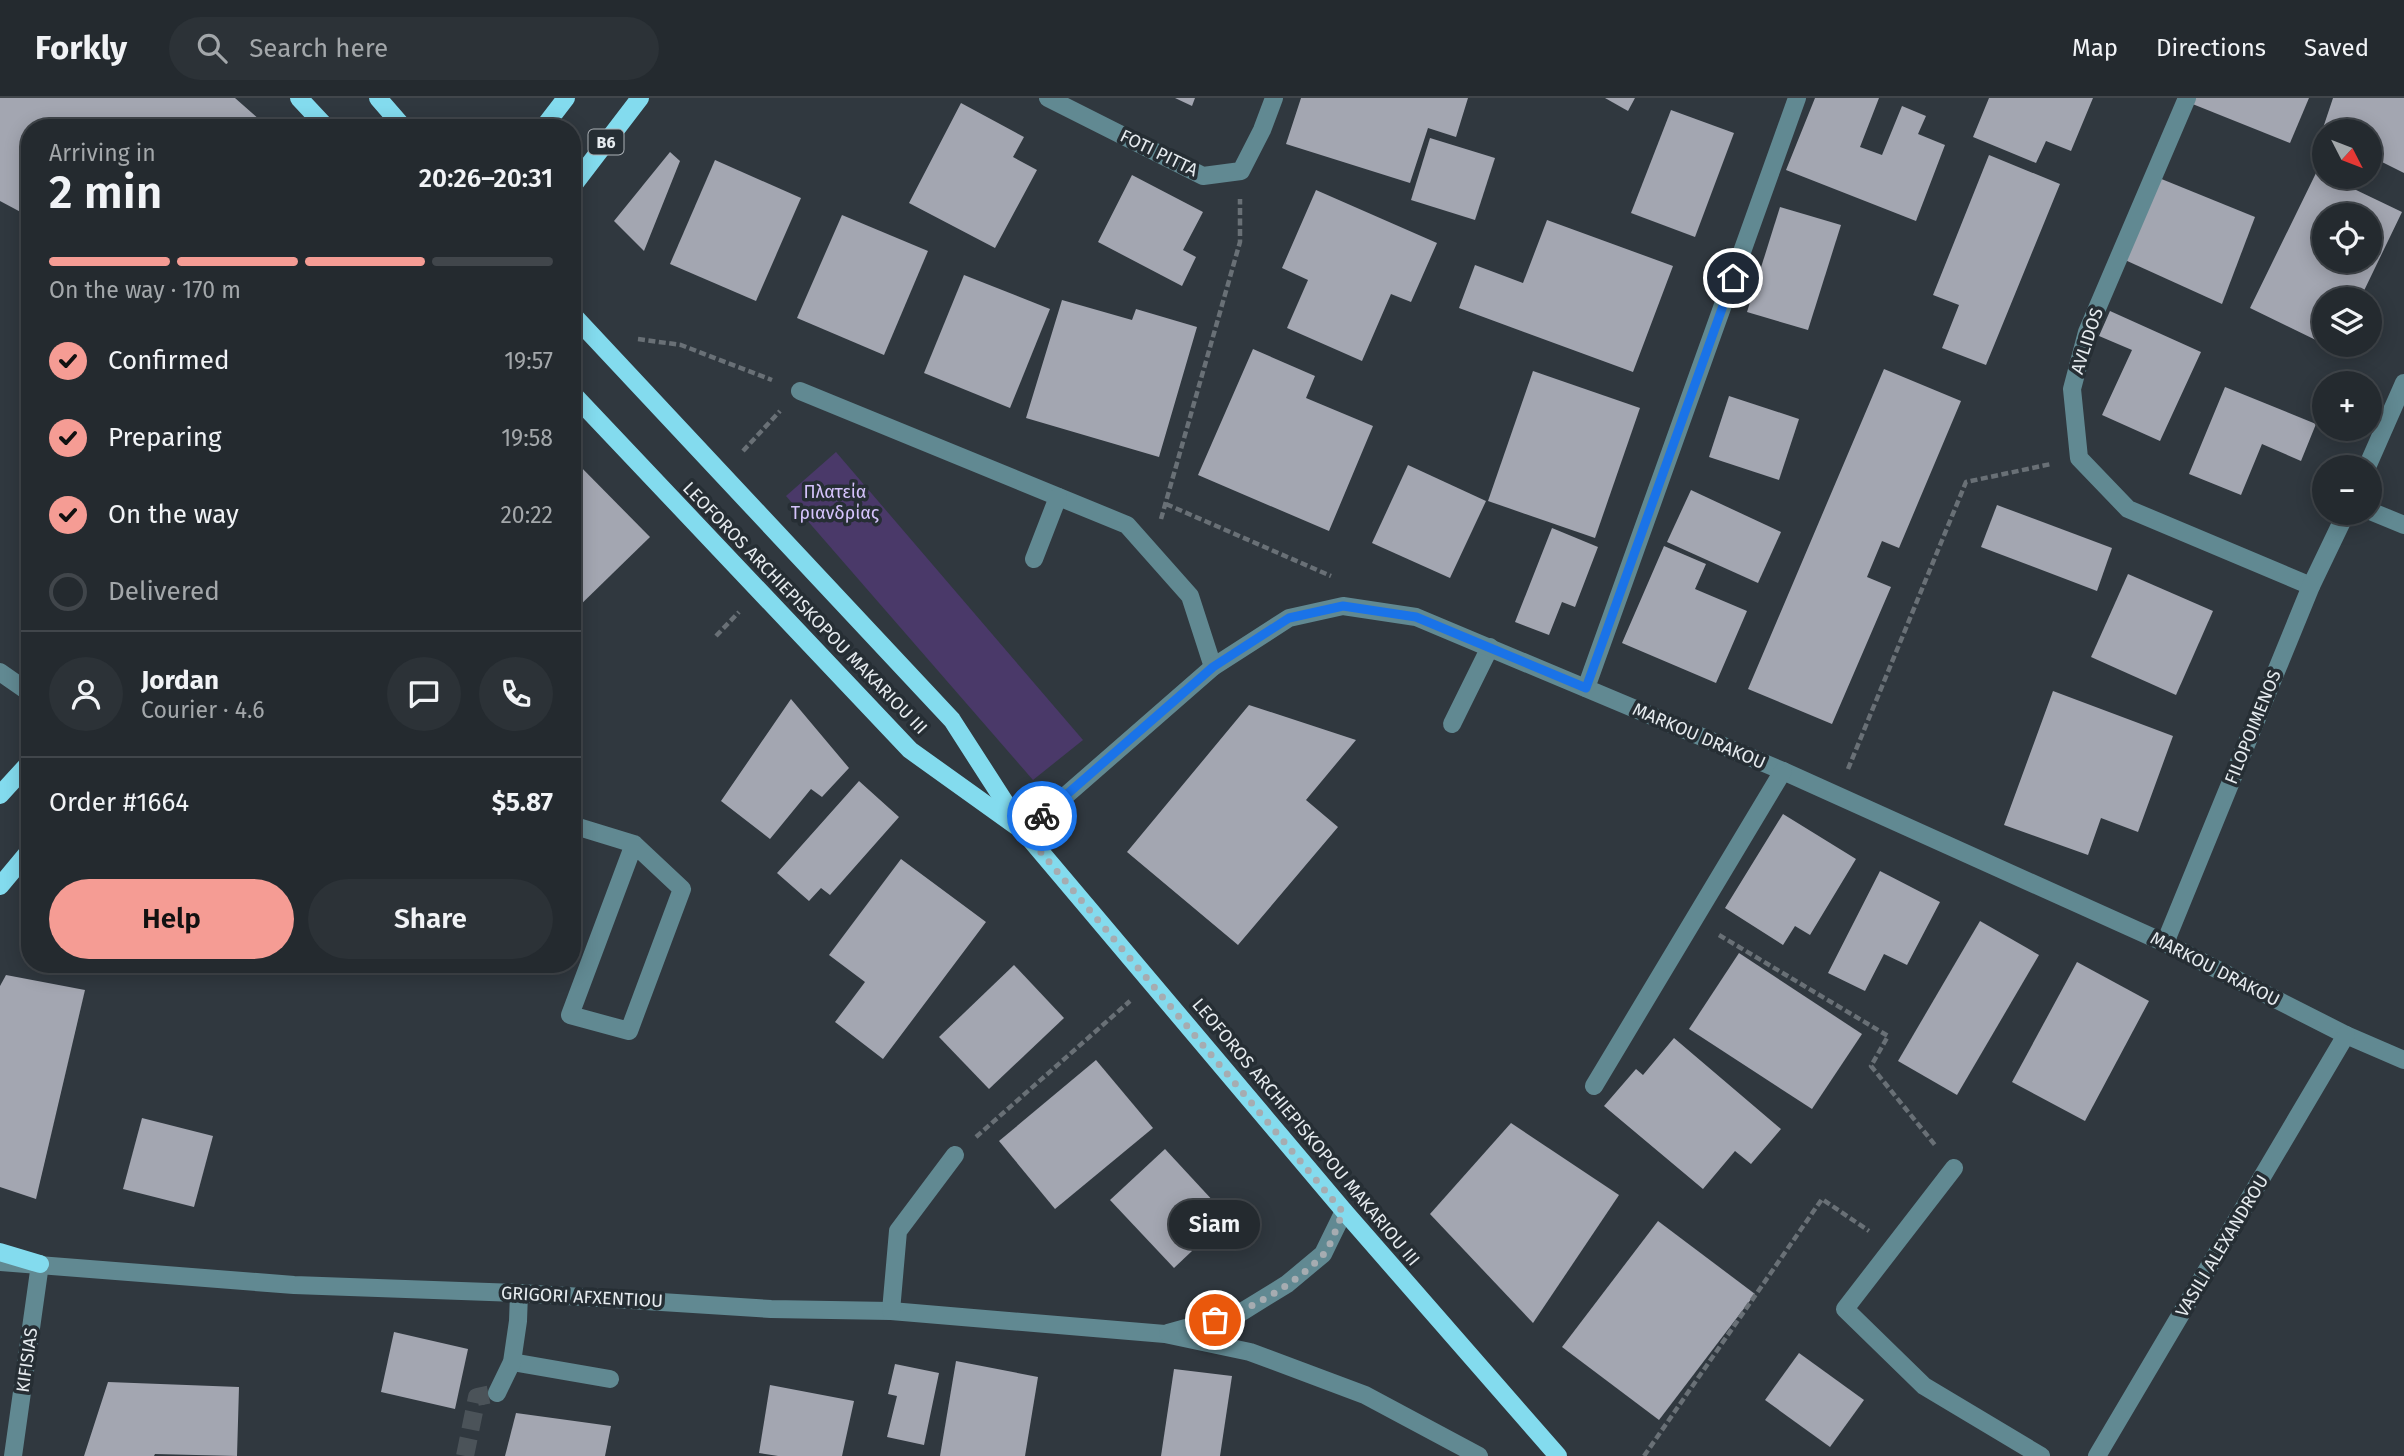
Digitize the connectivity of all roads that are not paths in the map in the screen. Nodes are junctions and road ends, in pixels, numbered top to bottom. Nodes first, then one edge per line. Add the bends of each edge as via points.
1 (299, 98) edge
2 (378, 98) edge
3 (566, 98) edge
4 (640, 98) edge
5 (1048, 98) edge
6 (1274, 98) edge
7 (1797, 98) edge
8 (2186, 98) edge
9 (319, 119) edge
10 (396, 119) edge
11 (550, 119) edge
12 (581, 175) edge
13 (581, 324) edge
14 (2404, 383) edge
15 (800, 391) road end
16 (581, 403) edge
17 (2372, 455) edge
18 (1058, 497) junction
19 (2382, 516) edge
20 (2340, 525) edge
21 (2404, 525) edge
22 (1034, 559) dead end
23 (2311, 586) junction
24 (1490, 647) junction
25 (1213, 667) junction
26 (0, 672) edge
27 (21, 687) edge
28 (1586, 688) junction
29 (1452, 724) dead end
30 (1783, 771) junction
31 (21, 772) edge
32 (0, 795) edge
33 (581, 828) edge
34 (1024, 832) junction
35 (635, 844) junction
36 (21, 861) edge
37 (0, 886) edge
38 (2165, 943) junction
39 (2346, 1035) junction
40 (2404, 1060) edge
41 (1594, 1086) dead end
42 (956, 1155) road end
43 (1954, 1168) road end
44 (1343, 1212) junction
45 (0, 1252) edge
46 (0, 1262) edge
47 (40, 1264) junction
48 (519, 1293) junction
49 (891, 1311) junction
50 (1165, 1334) junction
51 (512, 1362) junction
52 (610, 1379) dead end
53 (497, 1393) tunnel mouth
54 (13, 1456) edge
55 (1479, 1456) edge
56 (1558, 1456) edge
57 (2041, 1456) edge
58 (2097, 1456) edge

1 - 9 main road
2 - 10 main road
3 - 11 main road
4 - 12 main road, B6
5 - 6 street, FOTI PITTA via 1203,176 1241,171
7 - 28 street
8 - 23 street, AVLIDOS via 2087,332 2072,389 2079,458 2128,509
13 - 34 main road, LEOFOROS ARCHIEPISKOPOU MAKARIOU III via 952,720
14 - 17 street
15 - 18 street
16 - 34 main road, LEOFOROS ARCHIEPISKOPOU MAKARIOU III via 910,750
18 - 22 street
18 - 25 street via 1127,525 1152,552 1190,596
19 - 21 street
20 - 23 street, FILOPOIMENOS
23 - 38 street, FILOPOIMENOS
24 - 25 street, MARKOU DRAKOU via 1416,617 1343,606 1289,618
24 - 28 street, MARKOU DRAKOU
24 - 29 street
25 - 34 street, MARKOU DRAKOU
26 - 27 street
28 - 30 street, MARKOU DRAKOU
30 - 38 street, MARKOU DRAKOU
30 - 41 street
31 - 32 main road
33 - 35 street
34 - 44 main road, LEOFOROS ARCHIEPISKOPOU MAKARIOU III
35 - 35 street via 570,1015 629,1031 682,889
36 - 37 main road
38 - 39 street, MARKOU DRAKOU
39 - 40 street, MARKOU DRAKOU
39 - 58 street, VASILI ALEXANDROU
42 - 49 street via 898,1231
43 - 57 street via 1845,1309 1924,1386
44 - 50 street, GRIGORI AFXENTIOU via 1323,1254 1287,1284 1240,1313
44 - 56 main road, LEOFOROS ARCHIEPISKOPOU MAKARIOU III
45 - 47 main road
46 - 47 street, GRIGORI AFXENTIOU
47 - 48 street, GRIGORI AFXENTIOU via 294,1285
47 - 54 street, KIFISIAS
48 - 49 street, GRIGORI AFXENTIOU via 771,1309
48 - 51 street
49 - 50 street, GRIGORI AFXENTIOU
50 - 55 street, GRIGORI AFXENTIOU via 1250,1352 1365,1395
51 - 52 street
51 - 53 street

